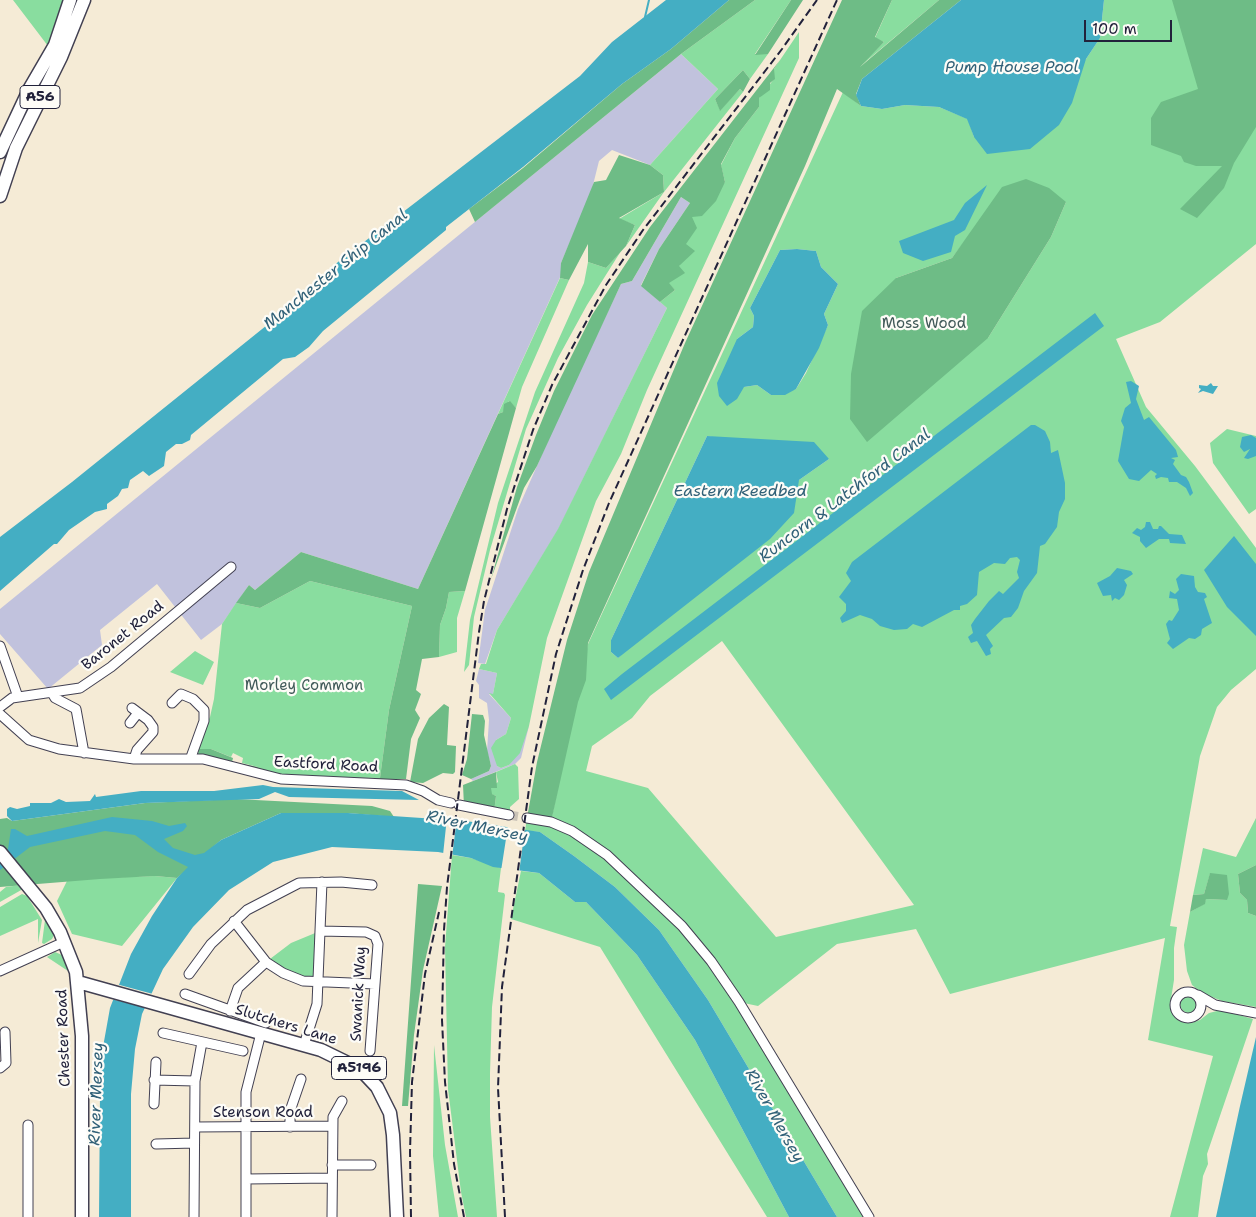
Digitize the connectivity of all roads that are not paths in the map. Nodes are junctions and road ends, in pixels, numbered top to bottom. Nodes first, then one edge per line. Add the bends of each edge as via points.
1 (70, 0) edge
2 (84, 0) edge
3 (0, 152) edge
4 (0, 196) edge
5 (230, 567) dead end
6 (0, 646) edge
7 (52, 693) junction
8 (18, 697) junction
9 (172, 703) dead end
10 (0, 707) edge
11 (0, 714) edge
12 (130, 723) dead end
13 (84, 753) junction
14 (191, 757) junction
15 (134, 759) junction
16 (509, 816) tunnel mouth
17 (527, 818) tunnel mouth
18 (0, 852) edge
19 (322, 882) junction
20 (372, 885) dead end
21 (234, 921) junction
22 (320, 931) junction
23 (64, 942) junction
24 (266, 962) junction
25 (0, 971) edge
26 (189, 974) dead end
27 (78, 982) junction
28 (318, 982) junction
29 (375, 984) junction
30 (185, 994) dead end
31 (1198, 996) junction
32 (1215, 1005) junction
33 (230, 1010) junction
34 (1256, 1012) edge
35 (1199, 1013) junction
36 (264, 1028) junction
37 (5, 1032) edge
38 (163, 1033) dead end
39 (202, 1042) junction
40 (304, 1045) junction
41 (370, 1051) dead end
42 (243, 1052) dead end
43 (156, 1062) dead end
44 (0, 1068) edge
45 (301, 1079) dead end
46 (154, 1080) junction
47 (195, 1081) junction
48 (342, 1101) dead end
49 (154, 1104) dead end
50 (28, 1125) dead end
51 (290, 1126) junction
52 (332, 1126) junction
53 (195, 1127) junction
54 (246, 1127) junction
55 (194, 1143) junction
56 (156, 1144) dead end
57 (332, 1165) junction
58 (371, 1165) dead end
59 (332, 1178) junction
60 (246, 1179) junction
61 (28, 1217) edge
62 (82, 1217) edge
63 (194, 1217) edge
64 (246, 1217) edge
65 (332, 1217) edge
66 (396, 1217) edge
67 (869, 1217) edge

1 - 3 highway, A56 via 55,45 30,88
2 - 4 highway, A56 via 61,57 16,148
5 - 7 street, Baronet Road via 111,667 80,688
6 - 8 street
7 - 8 street, Baronet Road
7 - 13 street via 76,709
8 - 10 street
9 - 14 street via 181,694 193,699 204,710 204,721
11 - 13 street, Eastford Road via 29,740
12 - 15 street via 135,710 152,724 153,729
13 - 15 street, Eastford Road
14 - 15 street, Eastford Road
14 - 16 street, Eastford Road via 282,779 406,784 438,800
17 - 67 street via 551,822 572,831 607,854 682,926 711,961 780,1067
18 - 23 highway, Chester Road via 46,908
19 - 20 street
19 - 21 street via 298,883 247,910
19 - 22 street
21 - 24 street
21 - 26 street via 211,944
22 - 28 street
22 - 29 street, Swanick Way via 366,932 375,936 378,944
23 - 25 street
23 - 27 highway, Chester Road
24 - 28 street via 282,973 303,981
24 - 33 street via 238,988
27 - 36 highway, Slutchers Lane / A5196
27 - 62 highway, Chester Road via 82,1036
28 - 29 street
28 - 40 street via 317,1004
29 - 41 street, Swanick Way
30 - 33 street
31 - 32 street
31 - 35 street via 1201,1002
31 - 35 street via 1183,992 1175,1005 1184,1017
32 - 34 street
32 - 35 street
33 - 36 street
36 - 40 highway, Slutchers Lane / A5196
36 - 54 street via 249,1076
37 - 44 street via 6,1063
38 - 39 street
39 - 42 street
39 - 47 street
40 - 66 highway, Slutchers Lane / A5196 via 360,1069 382,1094 394,1135
43 - 46 street
45 - 51 street via 290,1111
46 - 47 street
46 - 49 street
47 - 53 street
48 - 52 street
50 - 61 street
51 - 52 street, Stenson Road
51 - 54 street, Stenson Road
52 - 57 street
53 - 54 street, Stenson Road
53 - 55 street
54 - 60 street
55 - 56 street
55 - 63 street
57 - 58 street
57 - 59 street
59 - 60 street
59 - 65 street
60 - 64 street

